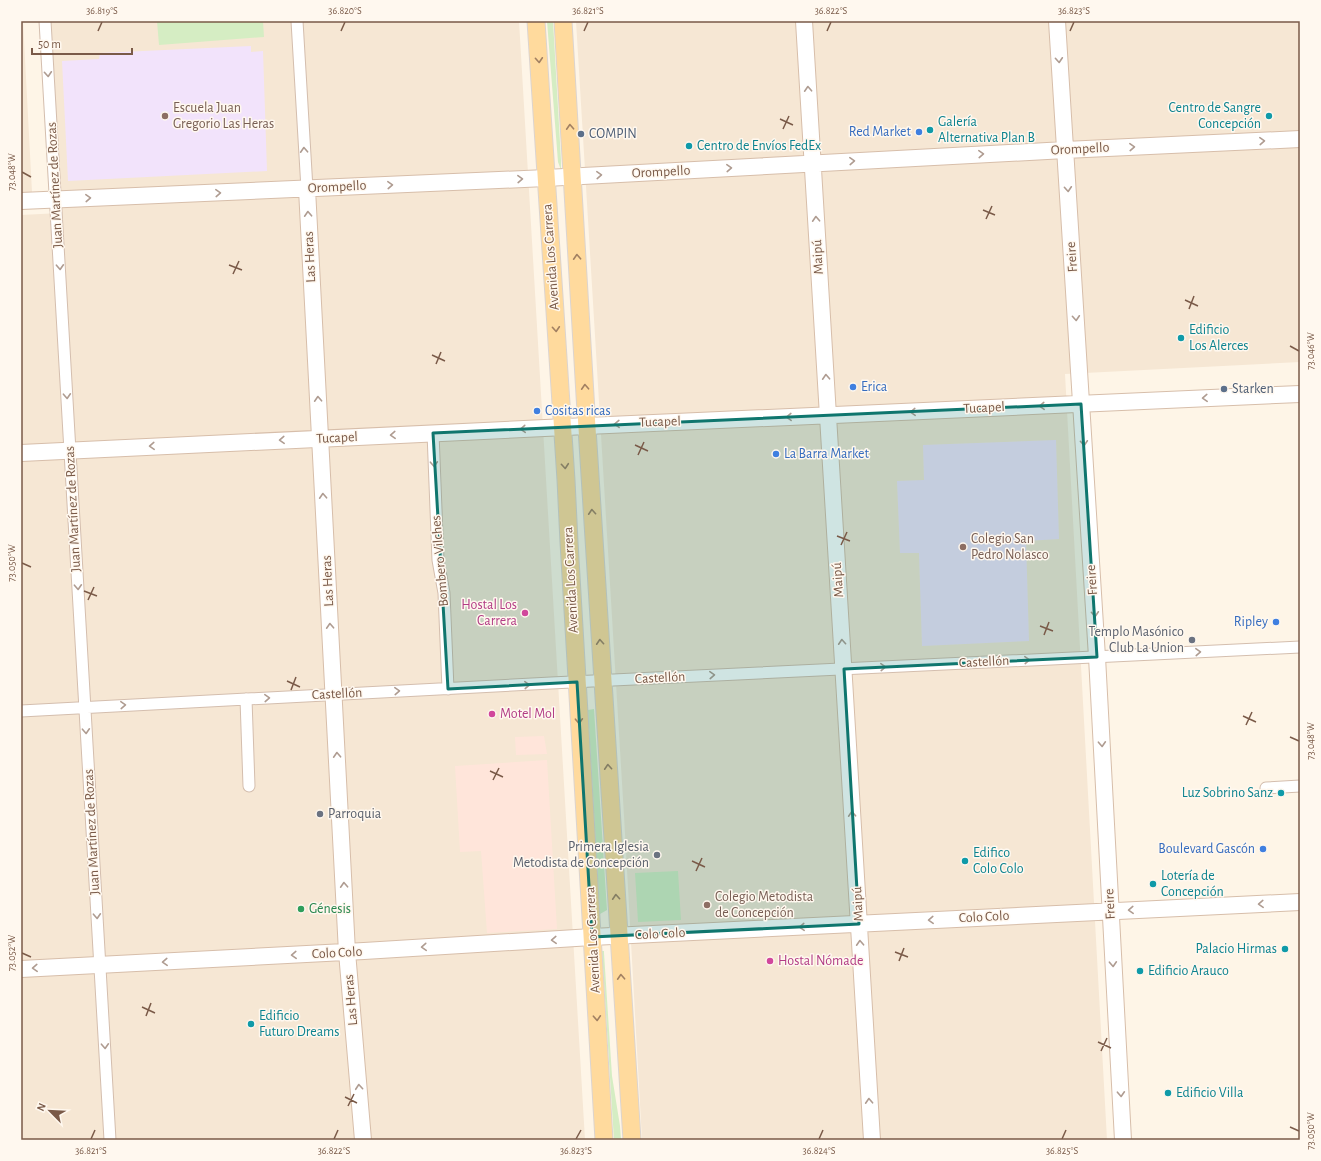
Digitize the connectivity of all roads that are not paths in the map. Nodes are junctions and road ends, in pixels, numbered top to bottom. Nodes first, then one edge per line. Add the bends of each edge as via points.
1 (45, 21) edge
2 (297, 21) edge
3 (536, 21) edge
4 (563, 21) edge
5 (804, 21) edge
6 (1057, 21) edge
7 (1300, 139) edge
8 (1065, 150) junction
9 (813, 164) junction
10 (573, 176) junction
11 (546, 178) junction
12 (306, 189) junction
13 (56, 200) junction
14 (21, 201) edge
15 (1300, 394) edge
16 (1081, 404) junction
17 (828, 416) junction
18 (587, 426) junction
19 (562, 427) junction
20 (433, 433) junction
21 (321, 438) junction
22 (70, 450) junction
23 (21, 453) edge
24 (1300, 647) edge
25 (1097, 657) junction
26 (844, 669) junction
27 (603, 681) junction
28 (577, 682) junction
29 (448, 689) junction
30 (334, 694) junction
31 (246, 699) junction
32 (84, 707) junction
33 (21, 711) edge
34 (249, 786) dead end
35 (1300, 786) edge
36 (1266, 788) dead end
37 (1300, 902) edge
38 (1111, 911) junction
39 (859, 924) junction
40 (619, 936) junction
41 (592, 937) junction
42 (347, 952) junction
43 (100, 965) junction
44 (21, 969) edge
45 (110, 1140) edge
46 (363, 1140) edge
47 (604, 1140) edge
48 (632, 1140) edge
49 (872, 1140) edge
50 (1123, 1140) edge

1 -> 13 street, Juan Martínez de Rozas
12 -> 2 street, Las Heras
3 -> 11 main road, Avenida Los Carrera
10 -> 4 main road, Avenida Los Carrera
9 -> 5 main road, Maipú
6 -> 8 main road, Freire
8 -> 7 main road, Orompello
9 -> 8 main road, Orompello
8 -> 16 main road, Freire
10 -> 9 main road, Orompello
17 -> 9 main road, Maipú
10 - 11 main road, Orompello
18 -> 10 main road, Avenida Los Carrera
12 -> 11 main road, Orompello
11 -> 19 main road, Avenida Los Carrera
13 -> 12 main road, Orompello
21 -> 12 main road, Las Heras
13 - 14 main road, Orompello
13 -> 22 street, Juan Martínez de Rozas
15 -> 16 main road, Tucapel
16 -> 17 main road, Tucapel
16 -> 25 main road, Freire
17 -> 18 main road, Tucapel
26 -> 17 main road, Maipú
18 - 19 main road, Tucapel
27 -> 18 main road, Avenida Los Carrera
19 -> 20 main road, Tucapel
19 -> 28 main road, Avenida Los Carrera
20 -> 21 main road, Tucapel
20 -> 29 street, Bombero Vilches via 438,560 444,593
21 -> 22 main road, Tucapel
30 -> 21 main road, Las Heras
22 - 23 main road, Tucapel
22 -> 32 street, Juan Martínez de Rozas
25 -> 24 street, Castellón
26 -> 25 street, Castellón
25 -> 38 main road, Freire
27 -> 26 street, Castellón
39 -> 26 main road, Maipú
27 - 28 street, Castellón
40 -> 27 main road, Avenida Los Carrera
29 -> 28 street, Castellón
28 -> 41 main road, Avenida Los Carrera
30 -> 29 street, Castellón
31 -> 30 street, Castellón
42 -> 30 main road, Las Heras
32 -> 31 street, Castellón
31 - 34 street
32 - 33 street, Castellón
32 -> 43 street, Juan Martínez de Rozas
35 - 36 street
37 -> 38 main road, Colo Colo
38 -> 39 main road, Colo Colo
38 -> 50 main road, Freire
39 -> 40 main road, Colo Colo
49 -> 39 main road, Maipú
40 - 41 main road, Colo Colo
48 -> 40 main road, Avenida Los Carrera
41 -> 42 main road, Colo Colo
41 -> 47 main road, Avenida Los Carrera
42 -> 43 main road, Colo Colo
46 -> 42 main road, Las Heras
43 -> 44 main road, Colo Colo
43 -> 45 street, Juan Martínez de Rozas

